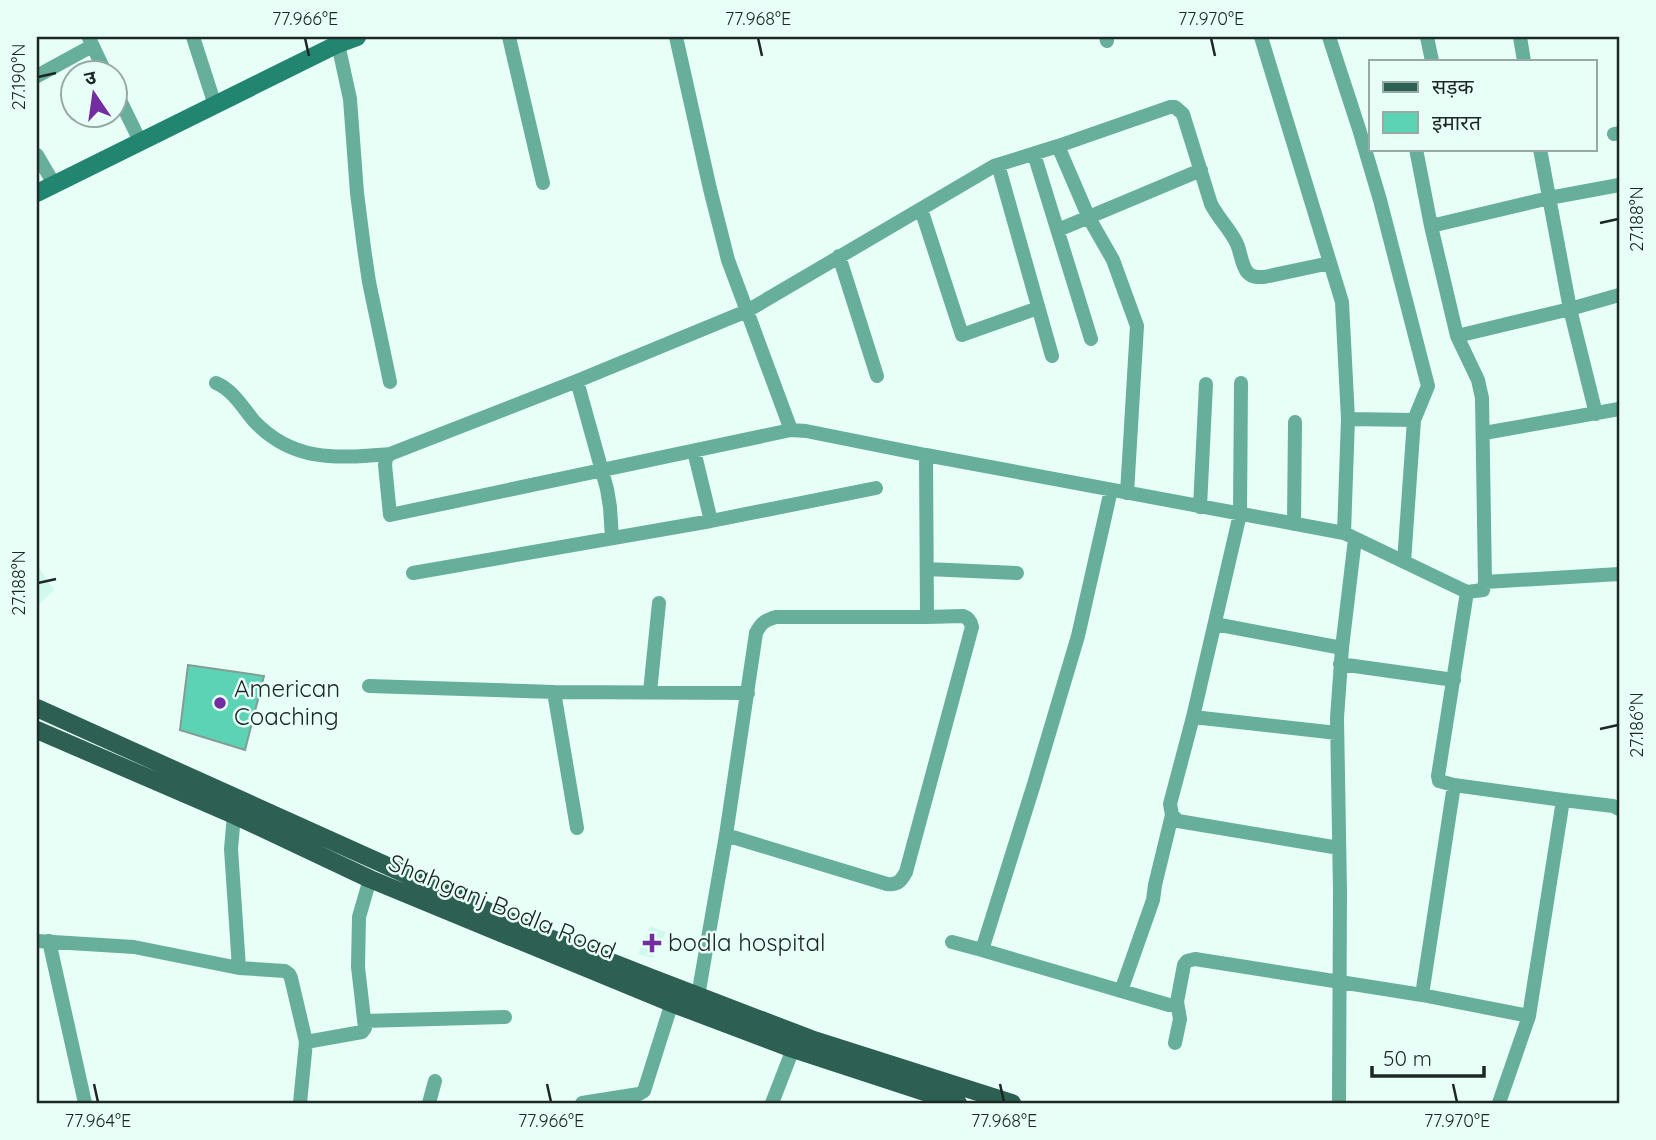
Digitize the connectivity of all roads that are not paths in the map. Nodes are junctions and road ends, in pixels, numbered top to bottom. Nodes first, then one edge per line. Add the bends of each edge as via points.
1 (193, 37) edge
2 (357, 37) edge
3 (509, 37) edge
4 (676, 37) edge
5 (1261, 37) edge
6 (1329, 37) edge
7 (1427, 37) edge
8 (1520, 37) edge
9 (90, 41) edge
10 (337, 41) edge
11 (99, 60) edge
12 (1432, 60) edge
13 (1524, 60) edge
14 (37, 76) edge
15 (215, 104) junction
16 (130, 121) edge
17 (1365, 127) edge
18 (140, 141) junction
19 (1058, 146) junction
20 (1369, 146) edge
21 (1370, 150) edge
22 (1416, 150) edge
23 (1540, 150) edge
24 (1034, 154) junction
25 (37, 155) edge
26 (994, 166) junction
27 (1201, 170) junction
28 (543, 183) dead end
29 (54, 184) junction
30 (1619, 186) edge
31 (37, 193) edge
32 (1549, 198) junction
33 (921, 209) junction
34 (1089, 218) junction
35 (1431, 226) junction
36 (1058, 230) junction
37 (839, 257) junction
38 (1330, 263) junction
39 (1619, 295) edge
40 (1038, 307) junction
41 (1570, 309) junction
42 (747, 311) junction
43 (1457, 336) junction
44 (1091, 339) dead end
45 (1052, 356) dead end
46 (877, 376) dead end
47 (577, 381) junction
48 (390, 382) dead end
49 (216, 383) dead end
50 (1241, 383) dead end
51 (1206, 384) dead end
52 (1619, 409) edge
53 (1596, 414) junction
54 (1348, 419) junction
55 (1414, 420) junction
56 (1295, 422) dead end
57 (791, 430) junction
58 (1484, 433) junction
59 (694, 451) junction
60 (390, 454) junction
61 (926, 455) junction
62 (602, 470) junction
63 (876, 488) dead end
64 (1111, 490) junction
65 (1127, 493) junction
66 (1200, 506) junction
67 (1240, 514) junction
68 (711, 521) junction
69 (1294, 524) junction
70 (1349, 536) junction
71 (612, 538) junction
72 (1404, 562) junction
73 (927, 569) junction
74 (413, 573) dead end
75 (1017, 573) dead end
76 (1619, 574) edge
77 (1486, 582) junction
78 (1467, 592) junction
79 (659, 603) dead end
80 (928, 617) junction
81 (1215, 624) junction
82 (1342, 648) junction
83 (1340, 664) junction
84 (1454, 680) junction
85 (369, 686) dead end
86 (554, 692) junction
87 (650, 692) junction
88 (748, 693) junction
89 (37, 708) edge
90 (1193, 717) junction
91 (37, 730) edge
92 (1337, 733) junction
93 (1454, 785) junction
94 (1563, 800) junction
95 (1619, 809) edge
96 (234, 815) junction
97 (1171, 815) junction
98 (577, 828) dead end
99 (726, 835) junction
100 (1339, 848) junction
101 (370, 879) junction
102 (43, 941) edge
103 (952, 942) dead end
104 (982, 950) junction
105 (239, 968) junction
106 (1340, 982) junction
107 (1121, 991) junction
108 (1422, 995) junction
109 (674, 996) junction
110 (1177, 1002) junction
111 (695, 1003) junction
112 (1530, 1016) junction
113 (505, 1017) dead end
114 (364, 1021) junction
115 (306, 1042) junction
116 (1175, 1043) dead end
117 (793, 1049) junction
118 (831, 1053) junction
119 (435, 1082) dead end
120 (85, 1103) edge
121 (300, 1103) edge
122 (429, 1103) edge
123 (582, 1103) edge
124 (772, 1103) edge
125 (958, 1103) edge
126 (1012, 1103) edge
127 (1339, 1103) edge
128 (1499, 1103) edge

1 - 15 street
2 - 10 main road
3 - 28 street
4 - 42 street via 728,260
5 - 38 street
6 - 17 street
7 - 12 street
8 - 13 street
9 - 11 street
9 - 14 street
10 - 15 main road
10 - 48 street via 350,99 364,248
15 - 18 main road
16 - 18 street
17 - 20 street
18 - 29 main road
19 - 24 street
19 - 27 street via 1175,107 1183,114
19 - 34 street
21 - 55 street via 1428,386
22 - 35 street
23 - 32 street
24 - 26 street
24 - 36 street
25 - 29 street
26 - 33 street
26 - 40 street via 999,168
27 - 34 street
27 - 38 street via 1216,215 1234,237 1249,274 1264,277
29 - 31 main road
30 - 32 street
32 - 35 street
32 - 41 street
33 - 37 street
33 - 40 street via 962,335
34 - 36 street
34 - 65 street via 1113,260 1138,326
35 - 43 street
36 - 44 street
37 - 42 street
37 - 46 street
38 - 54 street via 1342,302
39 - 41 street
40 - 45 street
41 - 43 street
41 - 53 street
42 - 47 street
42 - 57 street
43 - 58 street via 1481,388
47 - 60 street
47 - 62 street
49 - 60 street via 227,388 268,433 293,449 331,457
50 - 67 street
51 - 66 street
52 - 53 street
53 - 58 street
54 - 55 street
54 - 70 street
55 - 72 street
56 - 69 street
57 - 59 street
57 - 61 street
58 - 77 street
59 - 62 street
59 - 68 street
60 - 62 street via 385,465 390,515
61 - 64 street
61 - 73 street
62 - 71 street
63 - 68 street
64 - 65 street
64 - 104 street via 1078,636
65 - 66 street
66 - 67 street
67 - 69 street
67 - 81 street
68 - 71 street
69 - 70 street
70 - 72 street
70 - 82 street
71 - 74 street
72 - 78 street
73 - 75 street
73 - 80 street
76 - 77 street
77 - 78 street via 1483,590
78 - 84 street
79 - 87 street
80 - 88 street via 766,620 756,633
80 - 99 street via 963,617 972,627 901,881 887,884
81 - 82 street
81 - 90 street
82 - 83 street
83 - 84 street
83 - 92 street
84 - 93 street via 1438,776
85 - 86 street
86 - 87 street
86 - 98 street
87 - 88 street
88 - 99 street
89 - 109 main road
90 - 92 street
90 - 97 street
91 - 96 main road, Shahganj Bodla Road
92 - 100 street
93 - 94 street
93 - 108 street
94 - 95 street
94 - 112 street
96 - 101 main road, Shahganj Bodla Road
96 - 105 street
97 - 100 street via 1178,821
97 - 107 street via 1151,908
99 - 111 street
100 - 106 street
101 - 109 main road, Shahganj Bodla Road
101 - 114 street via 359,917
102 - 105 street via 134,947
102 - 120 street
103 - 104 street
104 - 107 street
105 - 115 street via 289,974
106 - 108 street
106 - 110 street via 1190,960 1184,965
106 - 127 street
107 - 110 street via 1169,1005
108 - 112 street
109 - 111 main road
109 - 123 street via 644,1091
110 - 116 street via 1180,1019
111 - 117 main road
111 - 118 main road
112 - 128 street
113 - 114 street
114 - 115 street via 362,1032
115 - 121 street
117 - 118 main road
117 - 124 street
118 - 125 main road
118 - 126 main road
119 - 122 street

